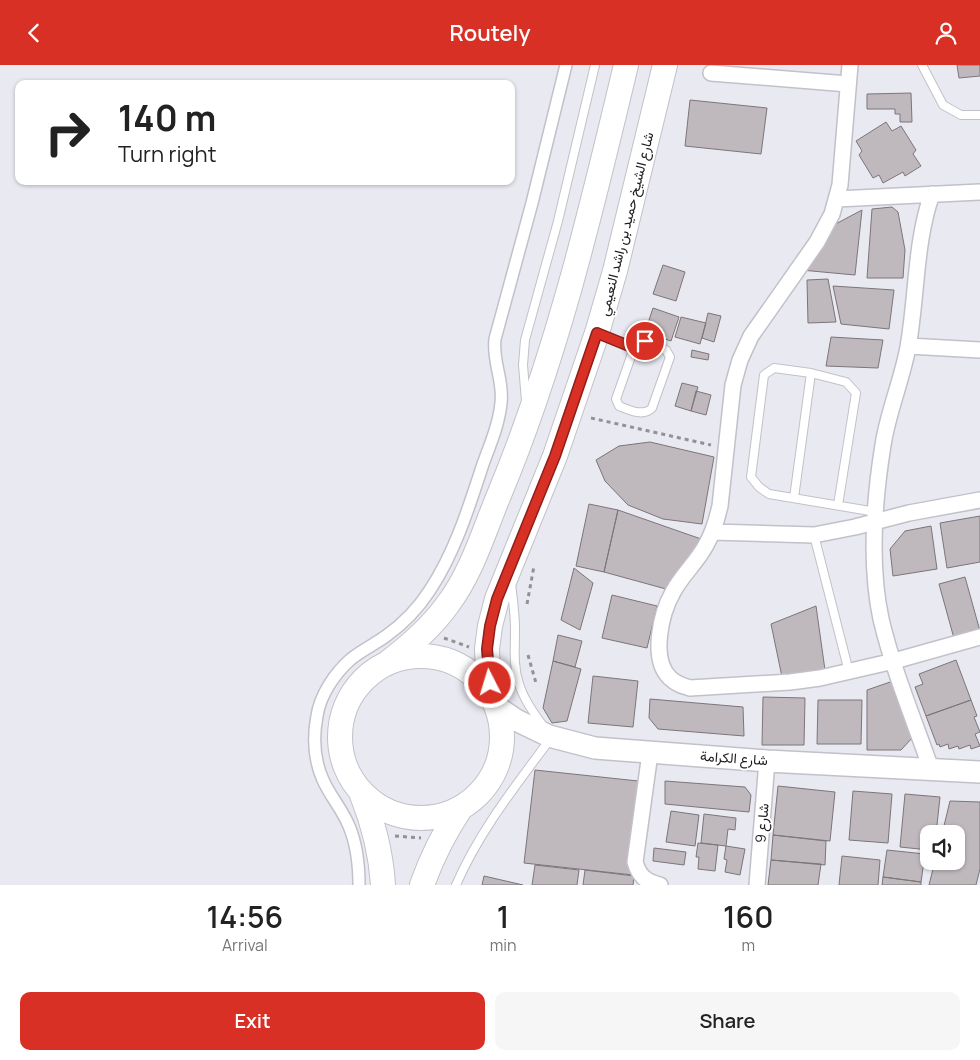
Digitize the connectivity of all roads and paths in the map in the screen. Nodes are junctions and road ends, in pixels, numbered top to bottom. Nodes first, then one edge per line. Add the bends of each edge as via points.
1 (566, 65) edge
2 (595, 65) edge
3 (626, 65) edge
4 (665, 65) edge
5 (850, 65) edge
6 (922, 65) edge
7 (711, 73) dead end
8 (848, 84) junction
9 (980, 115) edge
10 (980, 192) edge
11 (932, 194) junction
12 (837, 199) junction
13 (597, 333) junction
14 (908, 346) junction
15 (634, 348) junction
16 (980, 350) edge
17 (811, 373) junction
18 (594, 409) dead end
19 (591, 418) junction
20 (528, 420) junction
21 (588, 426) dead end
22 (726, 449) junction
23 (794, 498) junction
24 (980, 499) edge
25 (838, 505) junction
26 (876, 517) junction
27 (713, 532) junction
28 (814, 535) junction
29 (535, 563) dead end
30 (509, 569) junction
31 (526, 611) dead end
32 (425, 631) junction
33 (980, 637) edge
34 (487, 654) junction
35 (514, 656) junction
36 (894, 661) junction
37 (386, 664) junction
38 (849, 672) junction
39 (536, 683) dead end
40 (494, 701) junction
41 (549, 736) junction
42 (650, 753) junction
43 (767, 761) junction
44 (931, 769) junction
45 (980, 772) edge
46 (362, 795) junction
47 (460, 809) junction
48 (376, 835) junction
49 (441, 839) junction
50 (359, 885) edge
51 (382, 885) edge
52 (422, 885) edge
53 (456, 885) edge
54 (660, 885) edge
55 (757, 885) edge

1 - 50 street via 495,339 494,354 502,388 499,416 463,521 443,568 429,591 403,622 352,659 336,675 324,694 317,715 316,759 323,780 350,826 358,857
2 - 20 lane via 558,221 525,340 523,365
3 - 20 main road via 578,262
4 - 13 main road, شارع الشيخ حميد بن راشد النعيمي via 620,253
5 - 8 street
6 - 9 lane via 943,105 961,115
7 - 8 street
8 - 12 street
10 - 11 street
11 - 12 street
11 - 14 street via 924,226
12 - 22 street via 817,242 751,336 742,354 733,385
13 - 15 lane
13 - 30 main road, شارع الشيخ حميد بن راشد النعيمي via 555,456
14 - 16 street
14 - 26 street via 883,443
15 - 15 lane via 645,341 666,349 669,354 653,405 650,411 643,413 619,406 616,399
17 - 23 lane
17 - 23 lane via 774,368 764,375 752,477 769,495
17 - 25 lane via 846,382 856,393
18 - 19 path
19 - 21 path
19 - 22 path
20 - 32 main road via 471,564 450,603
22 - 27 street via 720,506
23 - 25 lane
24 - 26 street
25 - 26 lane
26 - 28 street via 855,527
26 - 36 street via 878,597
27 - 28 street
27 - 38 street via 674,591 664,614 660,659 670,679 690,688 790,682
28 - 38 lane
29 - 31 path
30 - 34 main road, شارع الشيخ حميد بن راشد النعيمي via 492,617
30 - 35 lane
32 - 34 path
32 - 37 main road
33 - 36 street
34 - 40 main road, شارع الشيخ حميد بن راشد النعيمي
35 - 39 path via 528,653
35 - 41 lane via 522,692
36 - 38 street
36 - 44 street
37 - 40 main road via 405,657 444,659 479,679
37 - 46 main road via 367,676 352,693 343,713 339,735 341,757 349,777
40 - 41 main road, شارع الكرامة via 516,719
40 - 47 main road via 503,730 501,754 493,776 479,795
41 - 42 main road, شارع الكرامة via 595,749
41 - 53 lane via 548,742 483,833
42 - 43 main road, شارع الكرامة
42 - 54 street via 635,862 642,877
43 - 44 main road, شارع الكرامة
43 - 55 street, شارع 9
44 - 45 main road, شارع الكرامة
46 - 47 main road via 379,808 399,816 440,817
46 - 48 main road
47 - 49 main road
48 - 49 path
48 - 51 main road
49 - 52 main road

